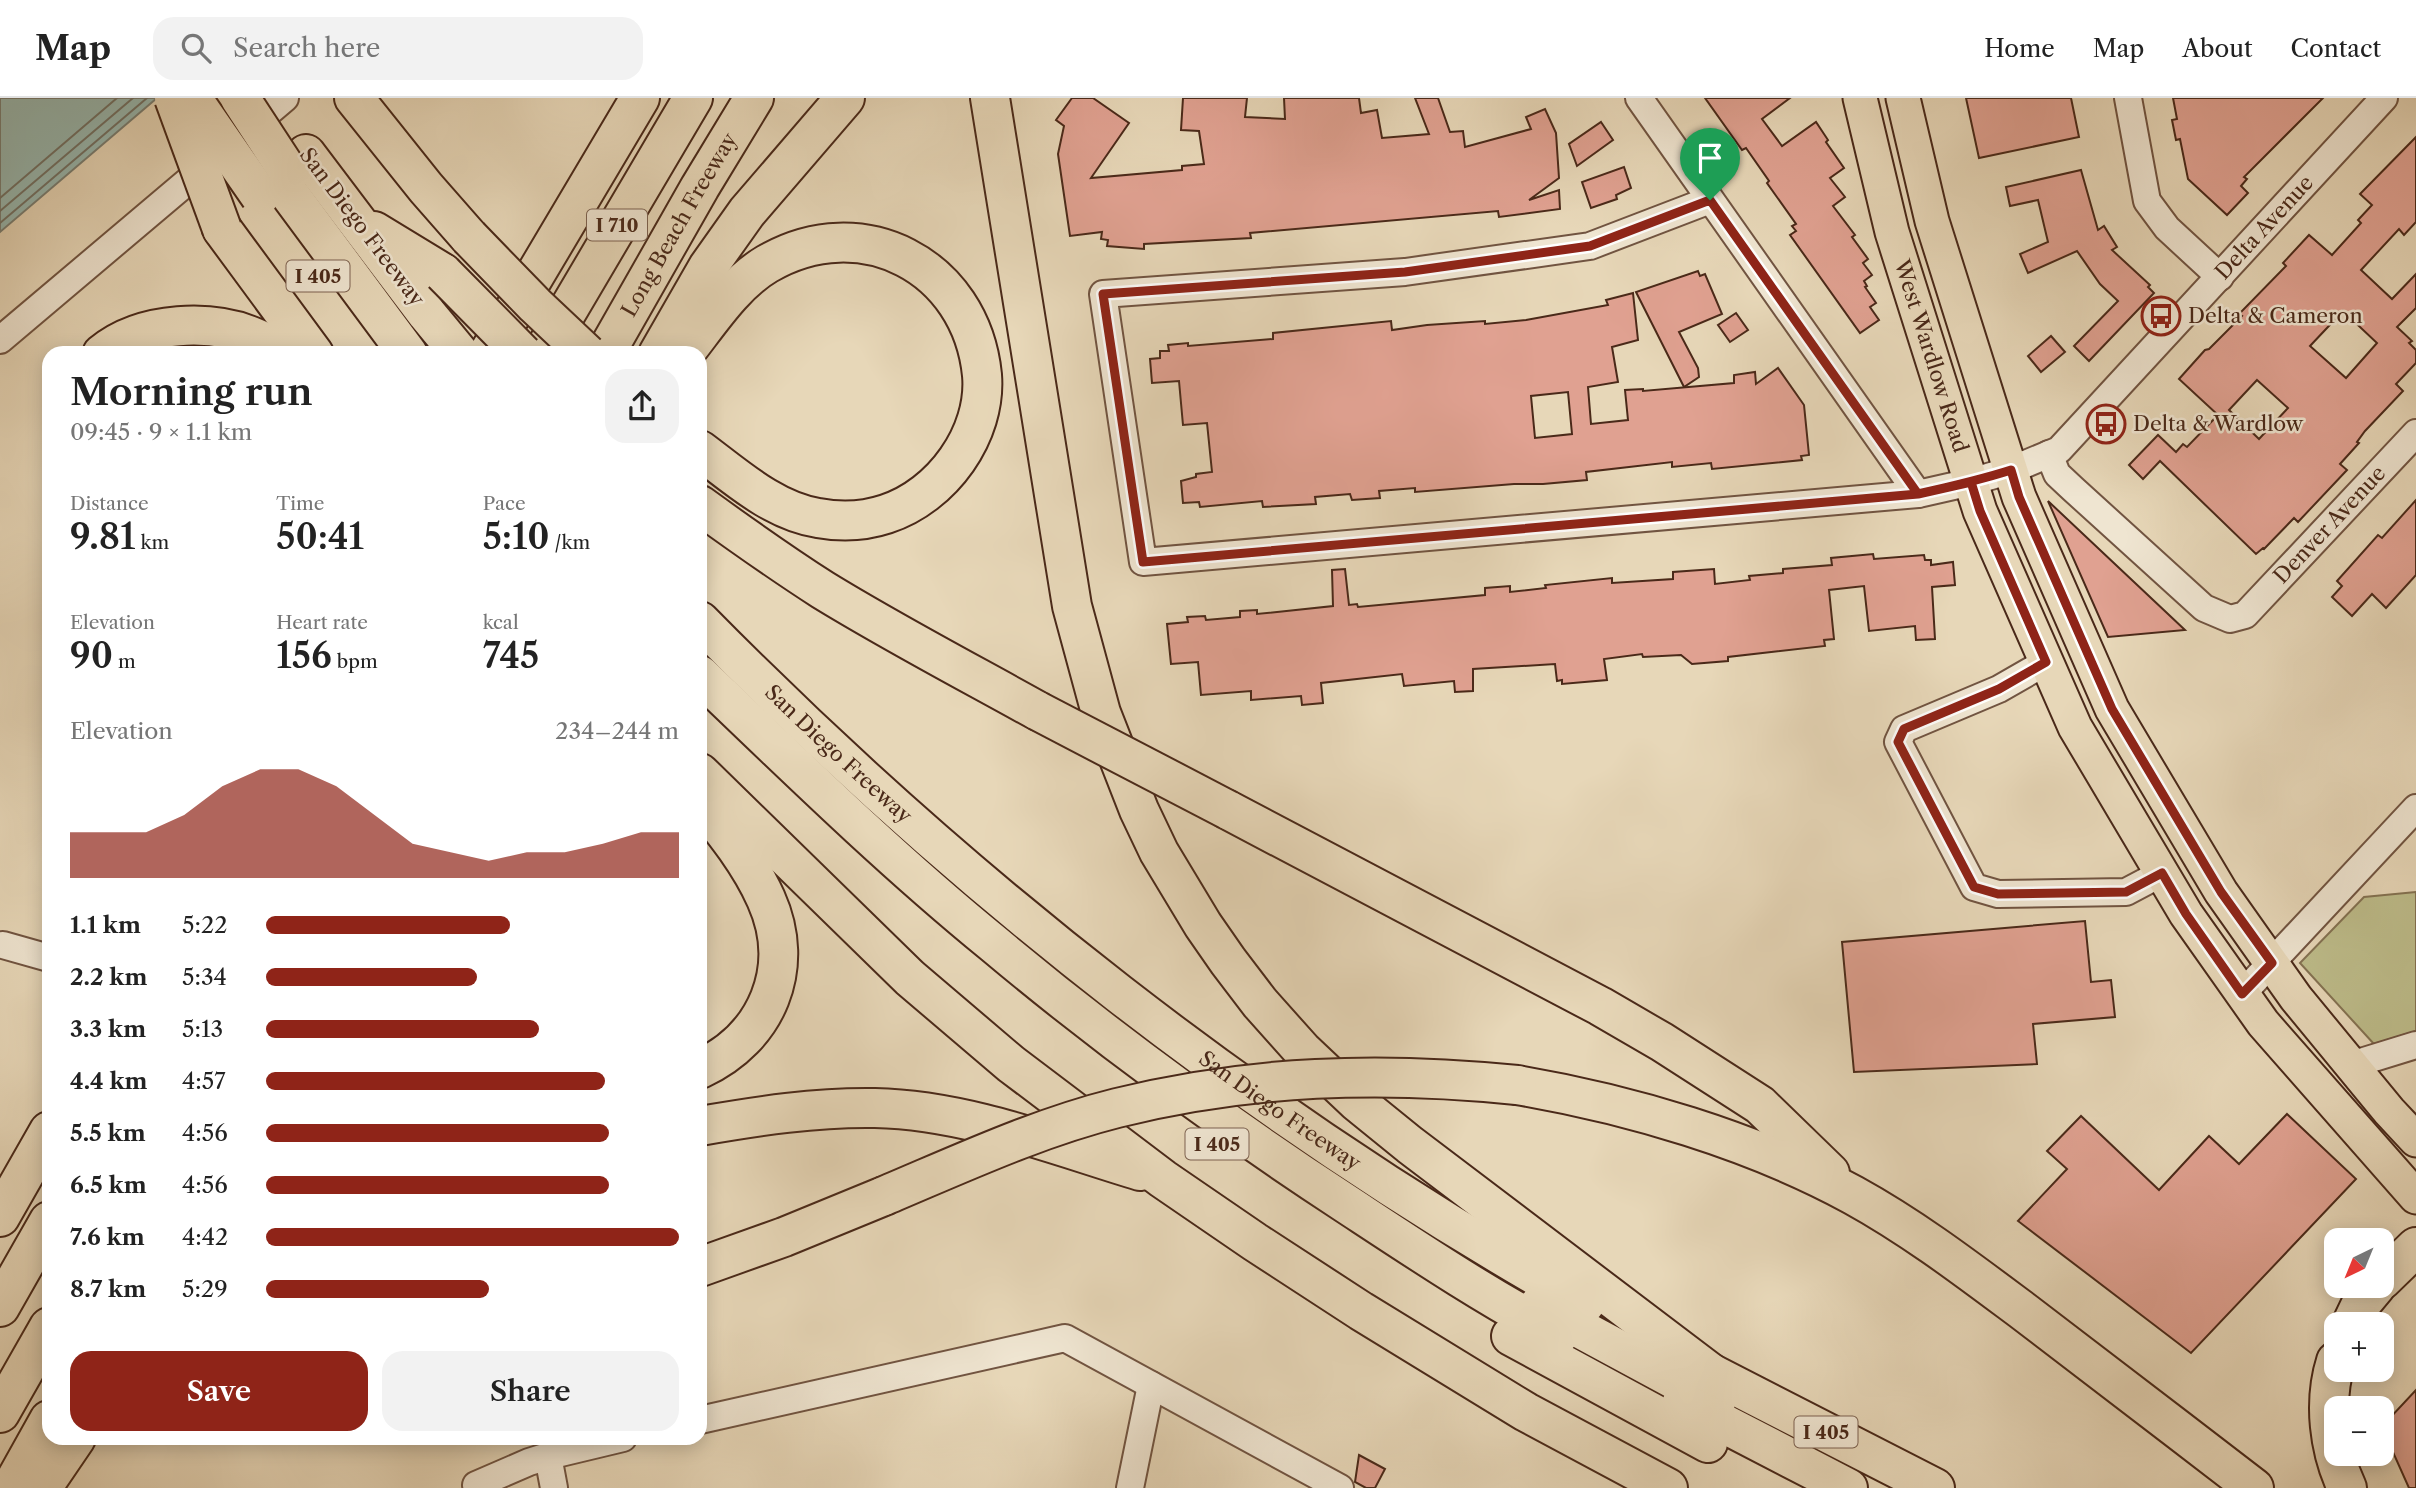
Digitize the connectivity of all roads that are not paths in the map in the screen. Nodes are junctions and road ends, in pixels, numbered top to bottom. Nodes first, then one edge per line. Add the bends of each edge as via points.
1 (174, 98) edge
2 (191, 98) edge
3 (222, 98) edge
4 (240, 98) edge
5 (268, 98) edge
6 (285, 98) edge
7 (640, 98) edge
8 (693, 98) edge
9 (754, 98) edge
10 (845, 98) edge
11 (990, 98) edge
12 (1639, 98) edge
13 (1860, 98) edge
14 (1903, 98) edge
15 (2128, 98) edge
16 (2385, 98) edge
17 (357, 102) edge
18 (284, 176) junction
19 (1710, 200) junction
20 (354, 219) junction
21 (2220, 277) junction
22 (418, 338) edge
23 (0, 340) edge
24 (115, 346) edge
25 (270, 346) edge
26 (308, 346) edge
27 (374, 346) edge
28 (439, 346) edge
29 (493, 346) edge
30 (515, 346) edge
31 (547, 346) edge
32 (579, 346) edge
33 (609, 346) edge
34 (663, 346) edge
35 (690, 346) edge
36 (2416, 433) edge
37 (2049, 454) junction
38 (707, 455) edge
39 (2011, 470) junction
40 (1971, 482) junction
41 (1918, 494) junction
42 (707, 510) edge
43 (707, 628) edge
44 (707, 662) edge
45 (2046, 662) junction
46 (707, 682) edge
47 (707, 717) edge
48 (707, 780) edge
49 (2416, 808) edge
50 (707, 810) edge
51 (2162, 873) junction
52 (2, 945) dead end
53 (42, 956) edge
54 (2272, 963) junction
55 (2242, 994) junction
56 (2416, 1045) edge
57 (707, 1065) edge
58 (2351, 1065) junction
59 (707, 1125) edge
60 (2416, 1140) edge
61 (42, 1143) edge
62 (1163, 1179) junction
63 (1851, 1194) junction
64 (2416, 1197) edge
65 (0, 1217) edge
66 (42, 1233) edge
67 (2416, 1247) edge
68 (707, 1265) edge
69 (2394, 1268) edge
70 (0, 1307) edge
71 (42, 1339) edge
72 (1716, 1377) junction
73 (2332, 1382) edge
74 (1151, 1385) junction
75 (0, 1413) edge
76 (707, 1418) edge
77 (42, 1422) edge
78 (42, 1432) edge
79 (0, 1437) edge
80 (71, 1445) edge
81 (594, 1445) edge
82 (548, 1456) junction
83 (476, 1487) edge
84 (11, 1488) edge
85 (42, 1488) edge
86 (554, 1488) edge
87 (1130, 1488) edge
88 (1340, 1488) edge
89 (1668, 1488) edge
90 (1797, 1488) edge
91 (1848, 1488) edge
92 (1879, 1488) edge
93 (1935, 1488) edge
94 (2255, 1488) edge
95 (2347, 1488) edge

1 - 26 highway, bridge via 222,229
2 - 18 highway, San Diego Freeway / I 405, bridge
3 - 18 highway
4 - 18 highway, bridge
5 - 18 highway, San Diego Freeway / I 405
6 - 23 street
7 - 29 highway
8 - 31 highway, I 710
9 - 33 highway, Long Beach Freeway / I 710
10 - 34 highway via 747,212 708,267
11 - 72 highway via 1073,606 1101,713 1159,852 1203,925 1261,1003 1348,1094
12 - 19 street
13 - 40 main road, West Wardlow Road via 1892,232
14 - 39 main road, West Wardlow Road via 1932,221
15 - 21 street via 2147,201 2166,228
16 - 21 street, Delta Avenue
17 - 32 highway, bridge via 469,236
18 - 20 highway, San Diego Freeway / I 405
18 - 22 highway
18 - 27 highway, San Diego Freeway / I 405
19 - 41 street
19 - 41 street, Delta Avenue via 1590,246 1405,272 1103,294 1143,562
20 - 22 highway, San Diego Freeway / I 405
20 - 30 highway, bridge via 443,273
21 - 37 street, Delta Avenue via 2059,450
22 - 28 highway, San Diego Freeway / I 405
24 - 25 highway via 133,335 184,327 236,331
35 - 38 highway via 727,301 764,266 805,247 852,242 896,253 950,293 974,337 982,376 976,420 954,464 937,483 888,514 840,520 793,511
36 - 37 street, Denver Avenue via 2245,615 2230,620 2204,608 2073,489 2057,474
37 - 39 street, Delta Avenue
39 - 40 street, Delta Avenue
39 - 54 main road, West Wardlow Road via 2112,709 2221,892
40 - 41 street, Delta Avenue
40 - 45 main road, West Wardlow Road
42 - 63 highway, bridge via 885,627 1662,1042 1760,1105
43 - 72 highway, San Diego Freeway / I 405 via 857,773 1009,905 1146,1014 1419,1204
44 - 92 highway via 826,776 1007,937 1250,1123 1513,1291
45 - 51 main road, West Wardlow Road via 2075,727
45 - 51 street via 1999,689 1904,729 1898,742 1974,887 1998,894 2126,892
46 - 91 highway via 811,782 994,945 1241,1135 1516,1312
47 - 90 highway, I 405 via 947,936 1234,1157 1399,1268 1517,1339
48 - 62 highway via 910,978 1011,1064
49 - 54 street
50 - 57 highway via 762,891 774,922 778,961 769,1002 759,1021 726,1055
51 - 55 main road, West Wardlow Road
52 - 53 street
54 - 55 street
54 - 58 main road, West Wardlow Road
55 - 64 main road, West Wardlow Road
56 - 58 street
58 - 60 main road, West Wardlow Road
59 - 62 highway via 817,1108 935,1114
61 - 65 highway
62 - 89 highway via 1350,1304 1526,1412
63 - 68 highway, bridge via 1781,1161 1643,1112 1572,1094 1456,1078 1364,1076 1261,1082 1116,1108 1048,1129
63 - 94 highway via 1944,1252
66 - 70 highway
67 - 69 highway
71 - 75 highway
72 - 93 highway, San Diego Freeway / I 405
73 - 95 highway via 2331,1441
74 - 76 street via 1065,1338
74 - 87 street
74 - 88 street
77 - 79 highway
78 - 84 highway
80 - 85 highway
81 - 82 street
82 - 83 street
82 - 86 street

